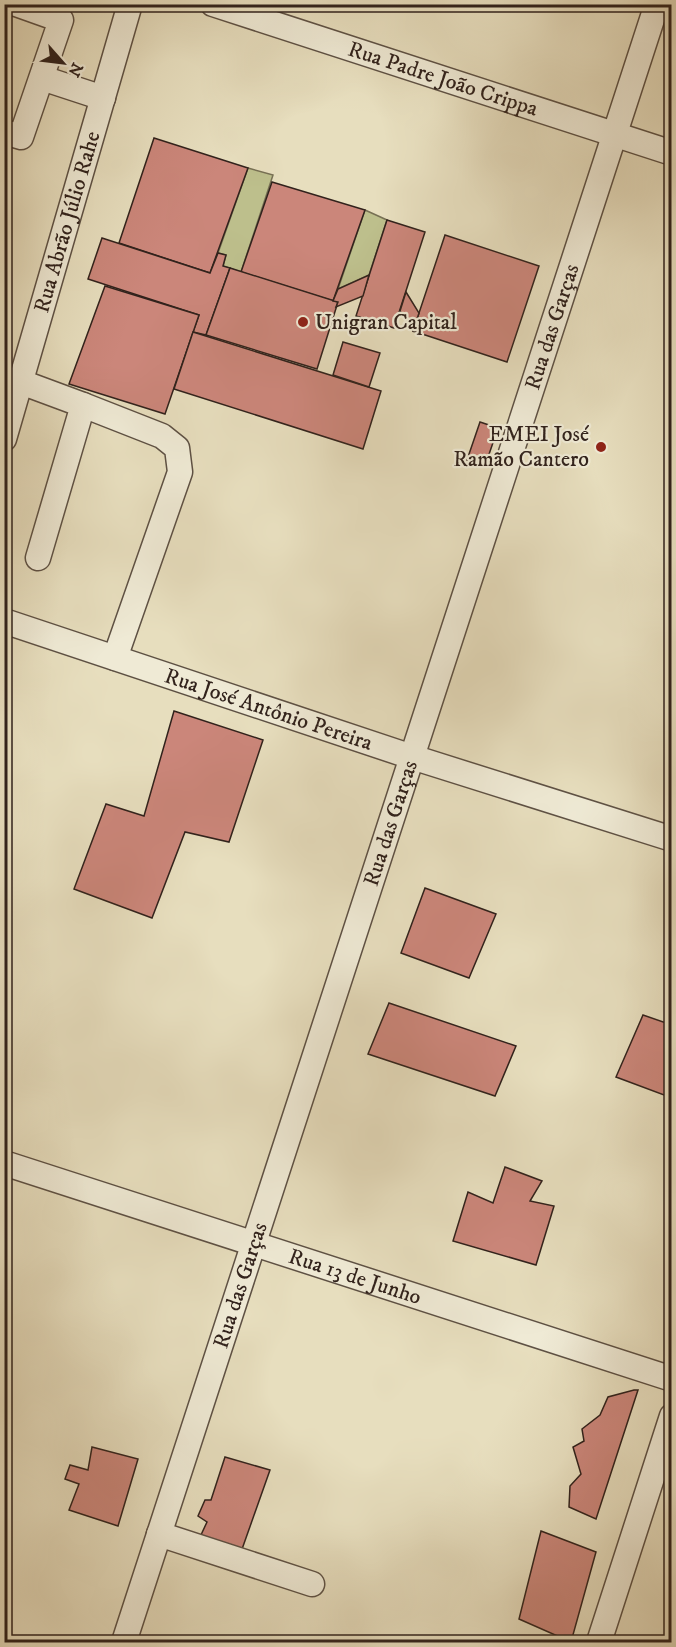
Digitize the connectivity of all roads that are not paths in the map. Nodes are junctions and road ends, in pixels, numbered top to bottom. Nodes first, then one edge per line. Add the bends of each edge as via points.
1 (16, 4) edge
2 (130, 4) edge
3 (213, 4) edge
4 (657, 4) edge
5 (42, 78) junction
6 (103, 98) junction
7 (4, 132) edge
8 (614, 135) junction
9 (672, 153) edge
10 (21, 382) junction
11 (83, 405) junction
12 (4, 439) edge
13 (38, 558) dead end
14 (4, 621) edge
15 (115, 658) junction
16 (412, 756) junction
17 (672, 839) edge
18 (4, 1162) edge
19 (254, 1244) junction
20 (672, 1379) edge
21 (672, 1416) edge
22 (159, 1534) junction
23 (312, 1584) dead end
24 (124, 1642) edge
25 (599, 1642) edge

1 - 5 street via 61,20
2 - 6 street, Rua Abrão Júlio Rahe
3 - 8 street, Rua Padre João Crippa
4 - 8 street, Rua das Garças
5 - 6 street
5 - 7 street via 21,137
6 - 10 street, Rua Abrão Júlio Rahe
8 - 9 street, Rua Padre João Crippa
8 - 16 street, Rua das Garças
10 - 11 street
10 - 12 street, Rua Abrão Júlio Rahe
11 - 13 street
11 - 15 street via 162,436 177,448 180,472
14 - 15 street, Rua José Antônio Pereira
15 - 16 street, Rua José Antônio Pereira
16 - 17 street, Rua José Antônio Pereira
16 - 19 street, Rua das Garças
18 - 19 street, Rua 13 de Junho
19 - 20 street, Rua 13 de Junho
19 - 22 street, Rua das Garças
21 - 25 street
22 - 23 street
22 - 24 street, Rua das Garças

